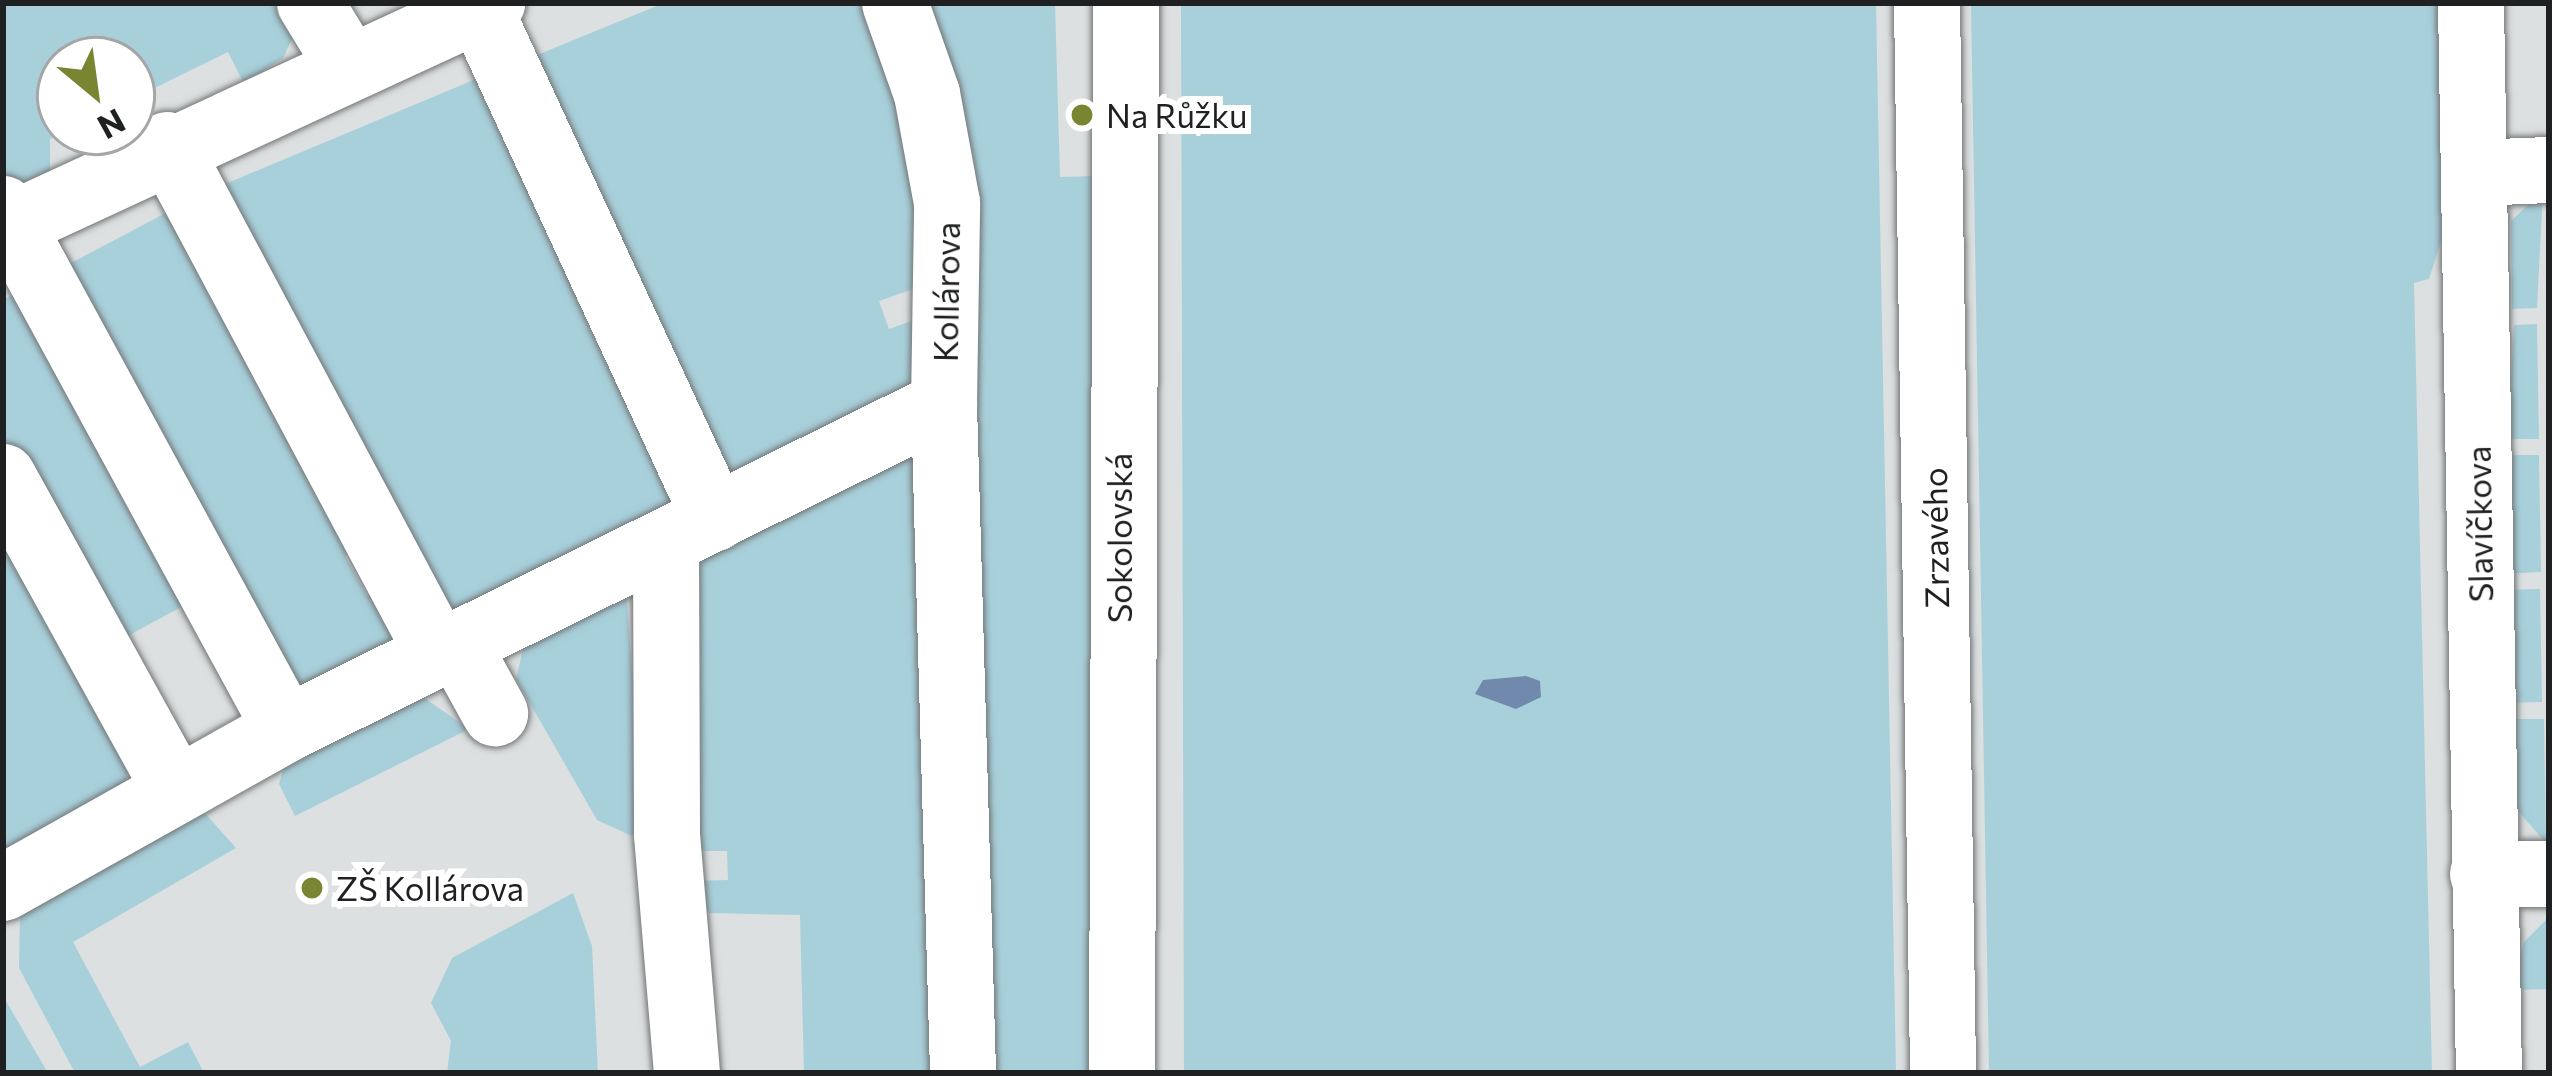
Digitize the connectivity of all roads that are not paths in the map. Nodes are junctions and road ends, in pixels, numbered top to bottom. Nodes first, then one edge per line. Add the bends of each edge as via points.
1 (310, 3) edge
2 (895, 3) edge
3 (1126, 3) edge
4 (1927, 3) edge
5 (2471, 3) edge
6 (486, 6) edge
7 (346, 62) junction
8 (167, 145) junction
9 (2549, 170) edge
10 (2474, 173) junction
11 (6, 221) edge
12 (944, 404) junction
13 (3, 477) edge
14 (690, 530) junction
15 (448, 651) junction
16 (495, 713) dead end
17 (286, 729) junction
18 (174, 787) junction
19 (2483, 874) junction
20 (2549, 874) edge
21 (3, 888) edge
22 (687, 1073) edge
23 (963, 1073) edge
24 (1122, 1073) edge
25 (1943, 1073) edge
26 (2489, 1073) edge

1 - 7 street
2 - 12 street, Kollárova via 927,94 947,203
3 - 24 street, Sokolovská
4 - 25 street, Zrzavého
5 - 10 street, Slavíčkova
6 - 7 street
6 - 14 street
7 - 8 street
8 - 11 street
8 - 15 street
9 - 10 street
10 - 19 street, Slavíčkova
11 - 17 street
12 - 14 street, Kollárova
12 - 23 street
13 - 18 street
14 - 15 street, Kollárova
14 - 22 street via 668,835
15 - 16 street
15 - 17 street, Kollárova
17 - 18 street, Kollárova
18 - 21 street, Kollárova
19 - 20 street
19 - 26 street, Slavíčkova

